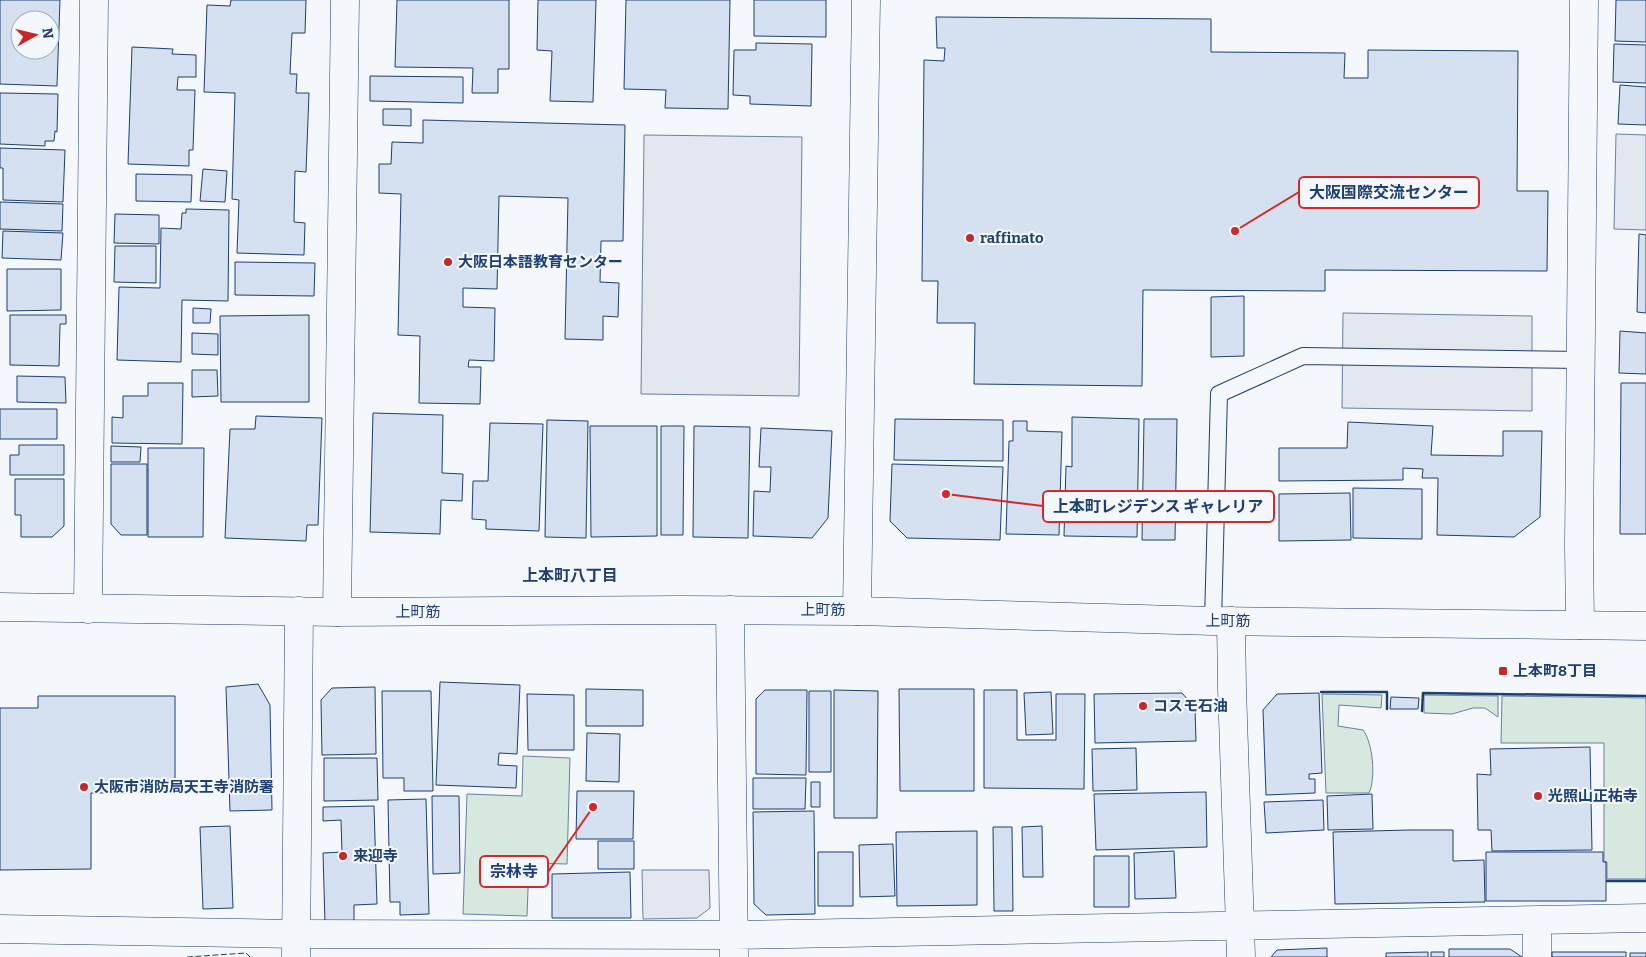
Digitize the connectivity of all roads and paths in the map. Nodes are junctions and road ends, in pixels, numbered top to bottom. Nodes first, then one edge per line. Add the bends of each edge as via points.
1 (94, 0) edge
2 (345, 0) edge
3 (866, 0) edge
4 (1584, 0) edge
5 (1582, 360) junction
6 (0, 608) edge
7 (88, 609) junction
8 (730, 610) junction
9 (299, 611) junction
10 (857, 611) junction
11 (337, 612) junction
12 (1222, 621) junction
13 (1580, 626) junction
14 (1646, 626) edge
15 (1646, 918) edge
16 (1537, 921) junction
17 (1240, 925) junction
18 (0, 929) edge
19 (296, 946) edge
20 (734, 946) edge
21 (1241, 957) edge
22 (1537, 957) edge

1 - 7 street
2 - 11 street
3 - 10 street
4 - 5 street
5 - 12 lane via 1303,356 1219,394
5 - 13 street
6 - 7 street, 上町筋
7 - 9 street, 上町筋
8 - 10 street, 上町筋
8 - 11 street, 上町筋
8 - 20 street
9 - 11 street, 上町筋
9 - 19 street
10 - 12 street, 上町筋
12 - 13 street, 上町筋
12 - 17 street via 1232,688
13 - 14 street, 上町筋
15 - 16 street
16 - 17 street
16 - 22 street
17 - 20 street
17 - 21 street
18 - 19 street
19 - 20 street

